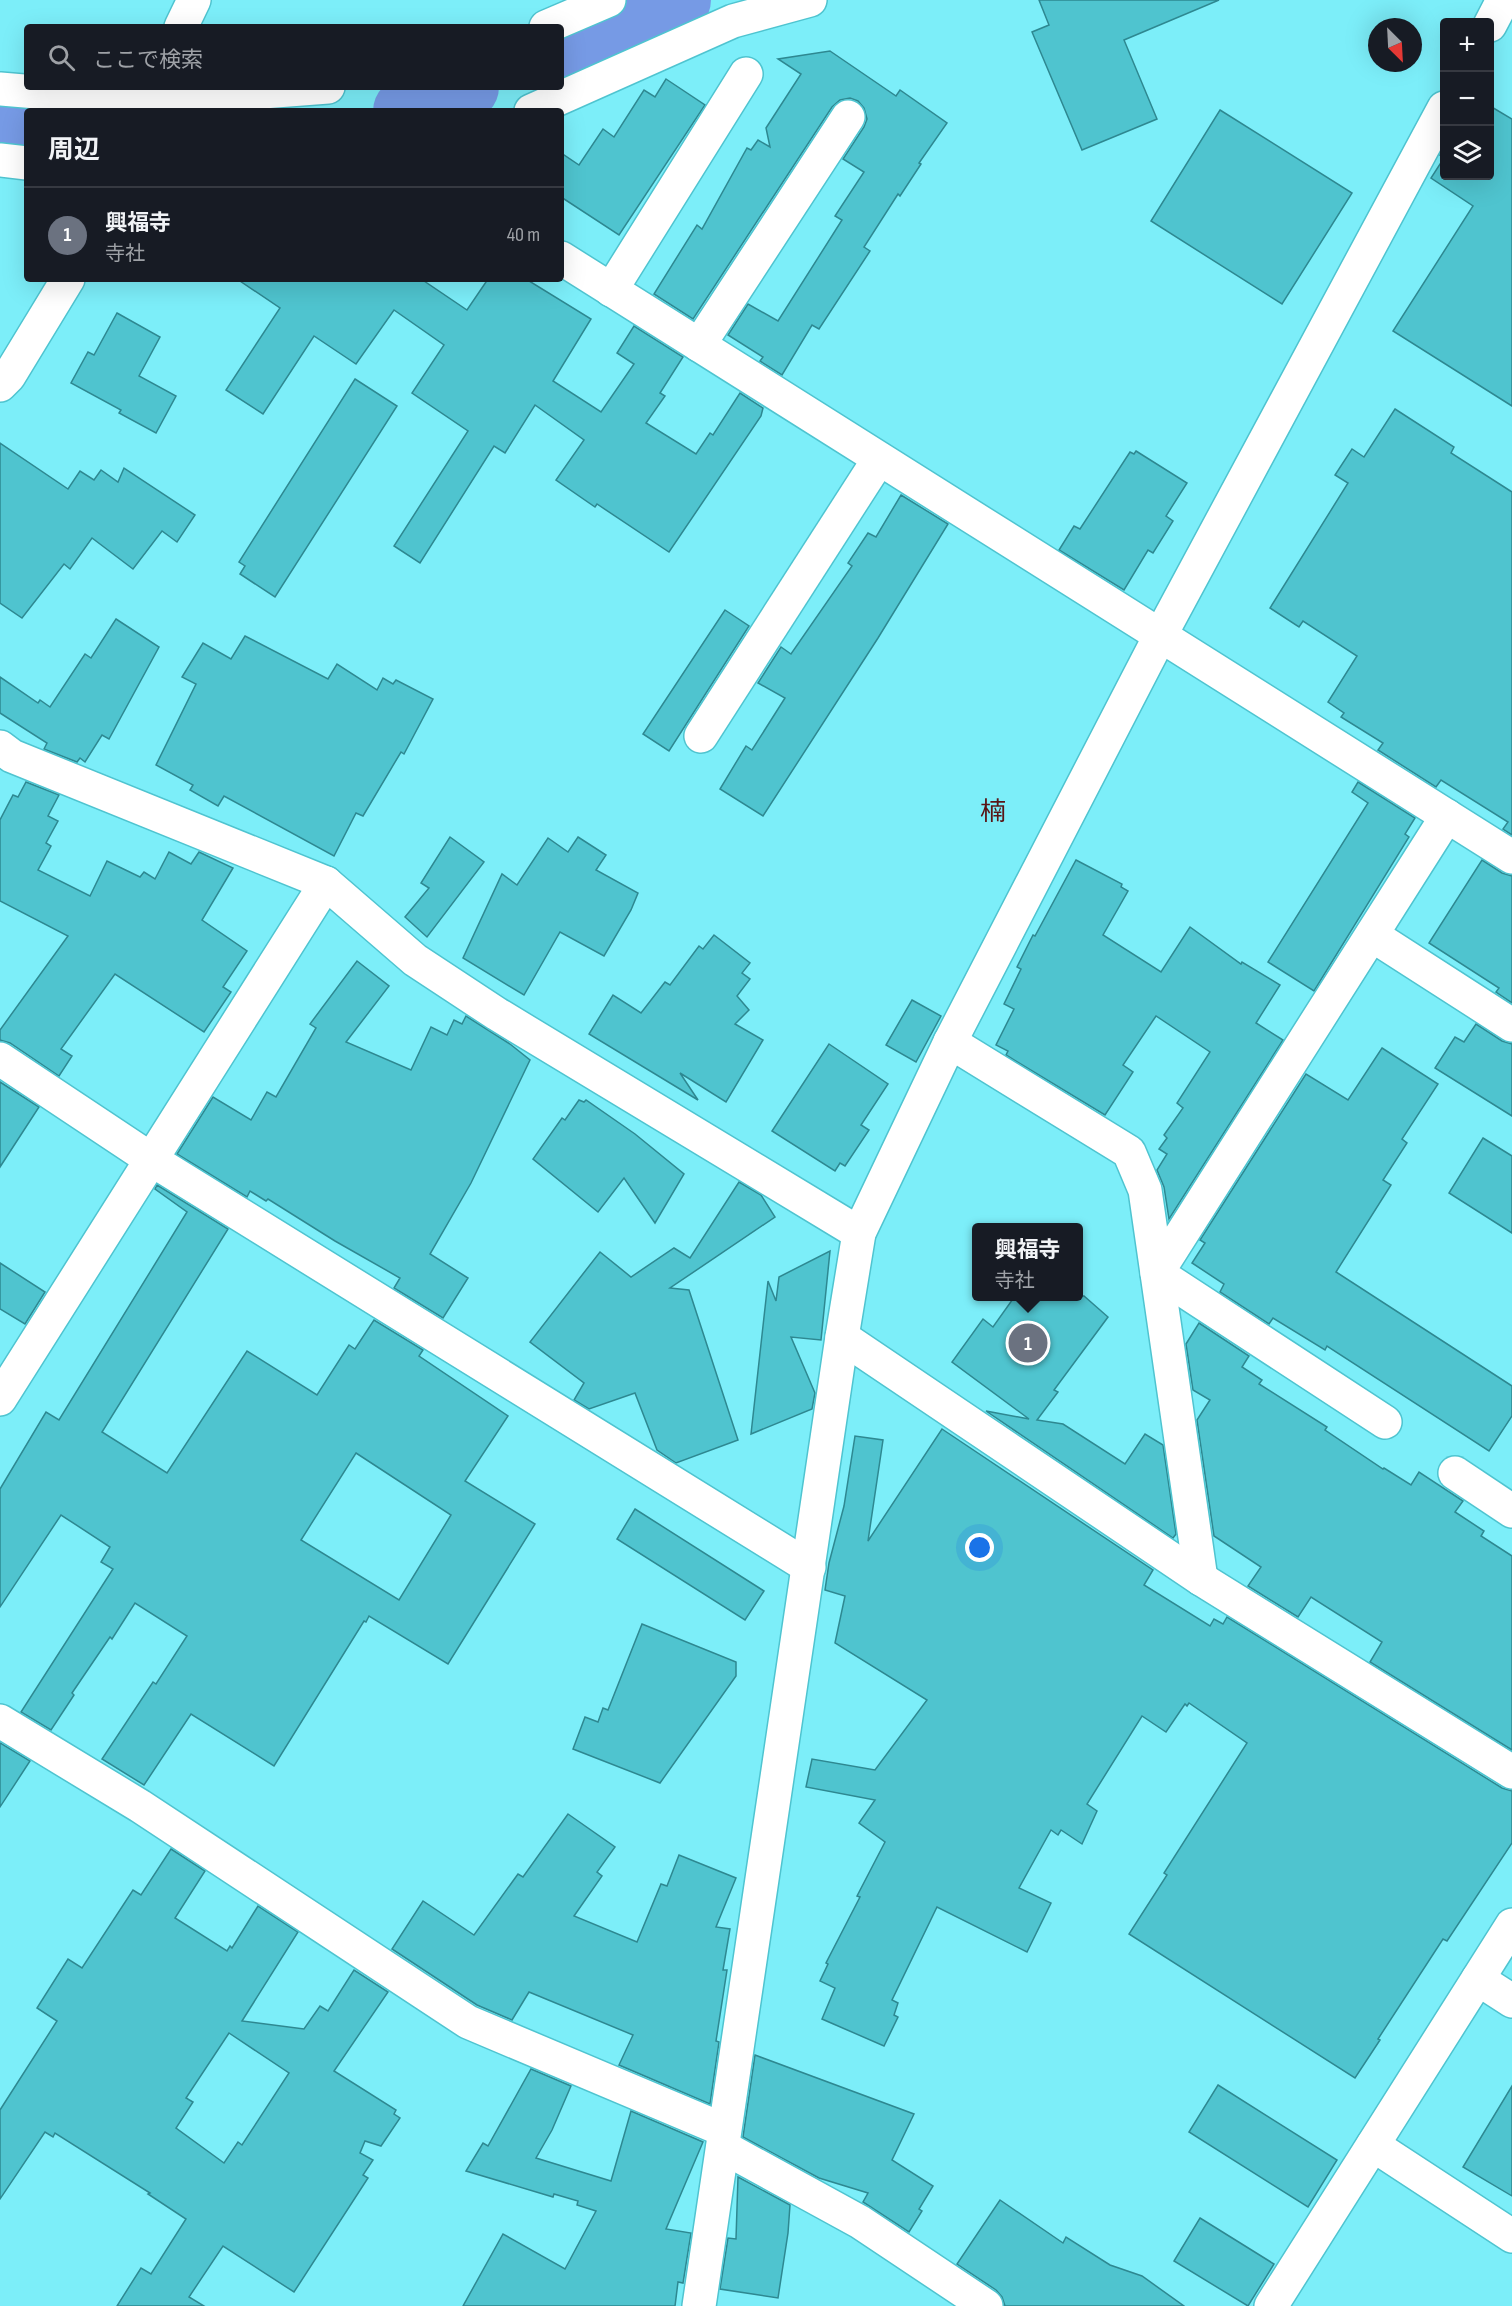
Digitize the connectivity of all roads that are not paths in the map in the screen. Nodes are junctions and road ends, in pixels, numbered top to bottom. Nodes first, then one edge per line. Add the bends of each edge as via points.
1 (194, 0) edge
2 (609, 0) edge
3 (810, 0) edge
4 (1503, 0) edge
5 (1494, 18) edge
6 (182, 24) edge
7 (553, 24) edge
8 (746, 74) dead end
9 (0, 89) edge
10 (286, 90) edge
11 (145, 100) edge
12 (538, 108) edge
13 (1440, 115) edge
14 (848, 117) dead end
15 (0, 160) edge
16 (24, 163) edge
17 (564, 260) edge
18 (66, 282) edge
19 (611, 290) junction
20 (699, 345) junction
21 (0, 385) edge
22 (879, 459) junction
23 (1161, 636) junction
24 (701, 736) dead end
25 (0, 747) edge
26 (1447, 816) junction
27 (1512, 857) edge
28 (326, 883) junction
29 (1372, 934) junction
30 (1512, 1025) edge
31 (950, 1041) junction
32 (0, 1059) edge
33 (152, 1160) junction
34 (859, 1233) junction
35 (1157, 1273) junction
36 (842, 1338) junction
37 (0, 1399) edge
38 (1385, 1422) dead end
39 (1455, 1473) dead end
40 (1512, 1511) edge
41 (809, 1567) junction
42 (1201, 1579) junction
43 (0, 1721) edge
44 (1512, 1772) edge
45 (1512, 1925) edge
46 (1478, 1979) junction
47 (1512, 2001) edge
48 (724, 2138) junction
49 (1373, 2145) junction
50 (1512, 2236) edge
51 (699, 2306) edge
52 (986, 2306) edge
53 (1271, 2306) edge

1 - 6 street
2 - 7 street
3 - 12 street via 733,21
4 - 5 street
8 - 19 street
9 - 11 street
10 - 11 street
13 - 23 street
14 - 20 street
15 - 16 street
17 - 19 street
18 - 21 street
19 - 20 street
20 - 22 street
22 - 23 street
22 - 24 street
23 - 26 street
23 - 31 street
25 - 28 street via 12,756
26 - 27 street
26 - 29 street
28 - 33 street
28 - 34 street via 415,960 497,1014
29 - 30 street
29 - 35 street
31 - 34 street
31 - 35 street via 1128,1152 1145,1190
32 - 33 street
33 - 37 street
33 - 41 street
34 - 36 street
35 - 38 street
35 - 42 street
36 - 41 street
36 - 42 street
39 - 40 street
41 - 48 street
42 - 44 street
43 - 48 street via 140,1806 468,2022
45 - 46 street
46 - 47 street
46 - 49 street
48 - 51 street
48 - 52 street
49 - 50 street
49 - 53 street

